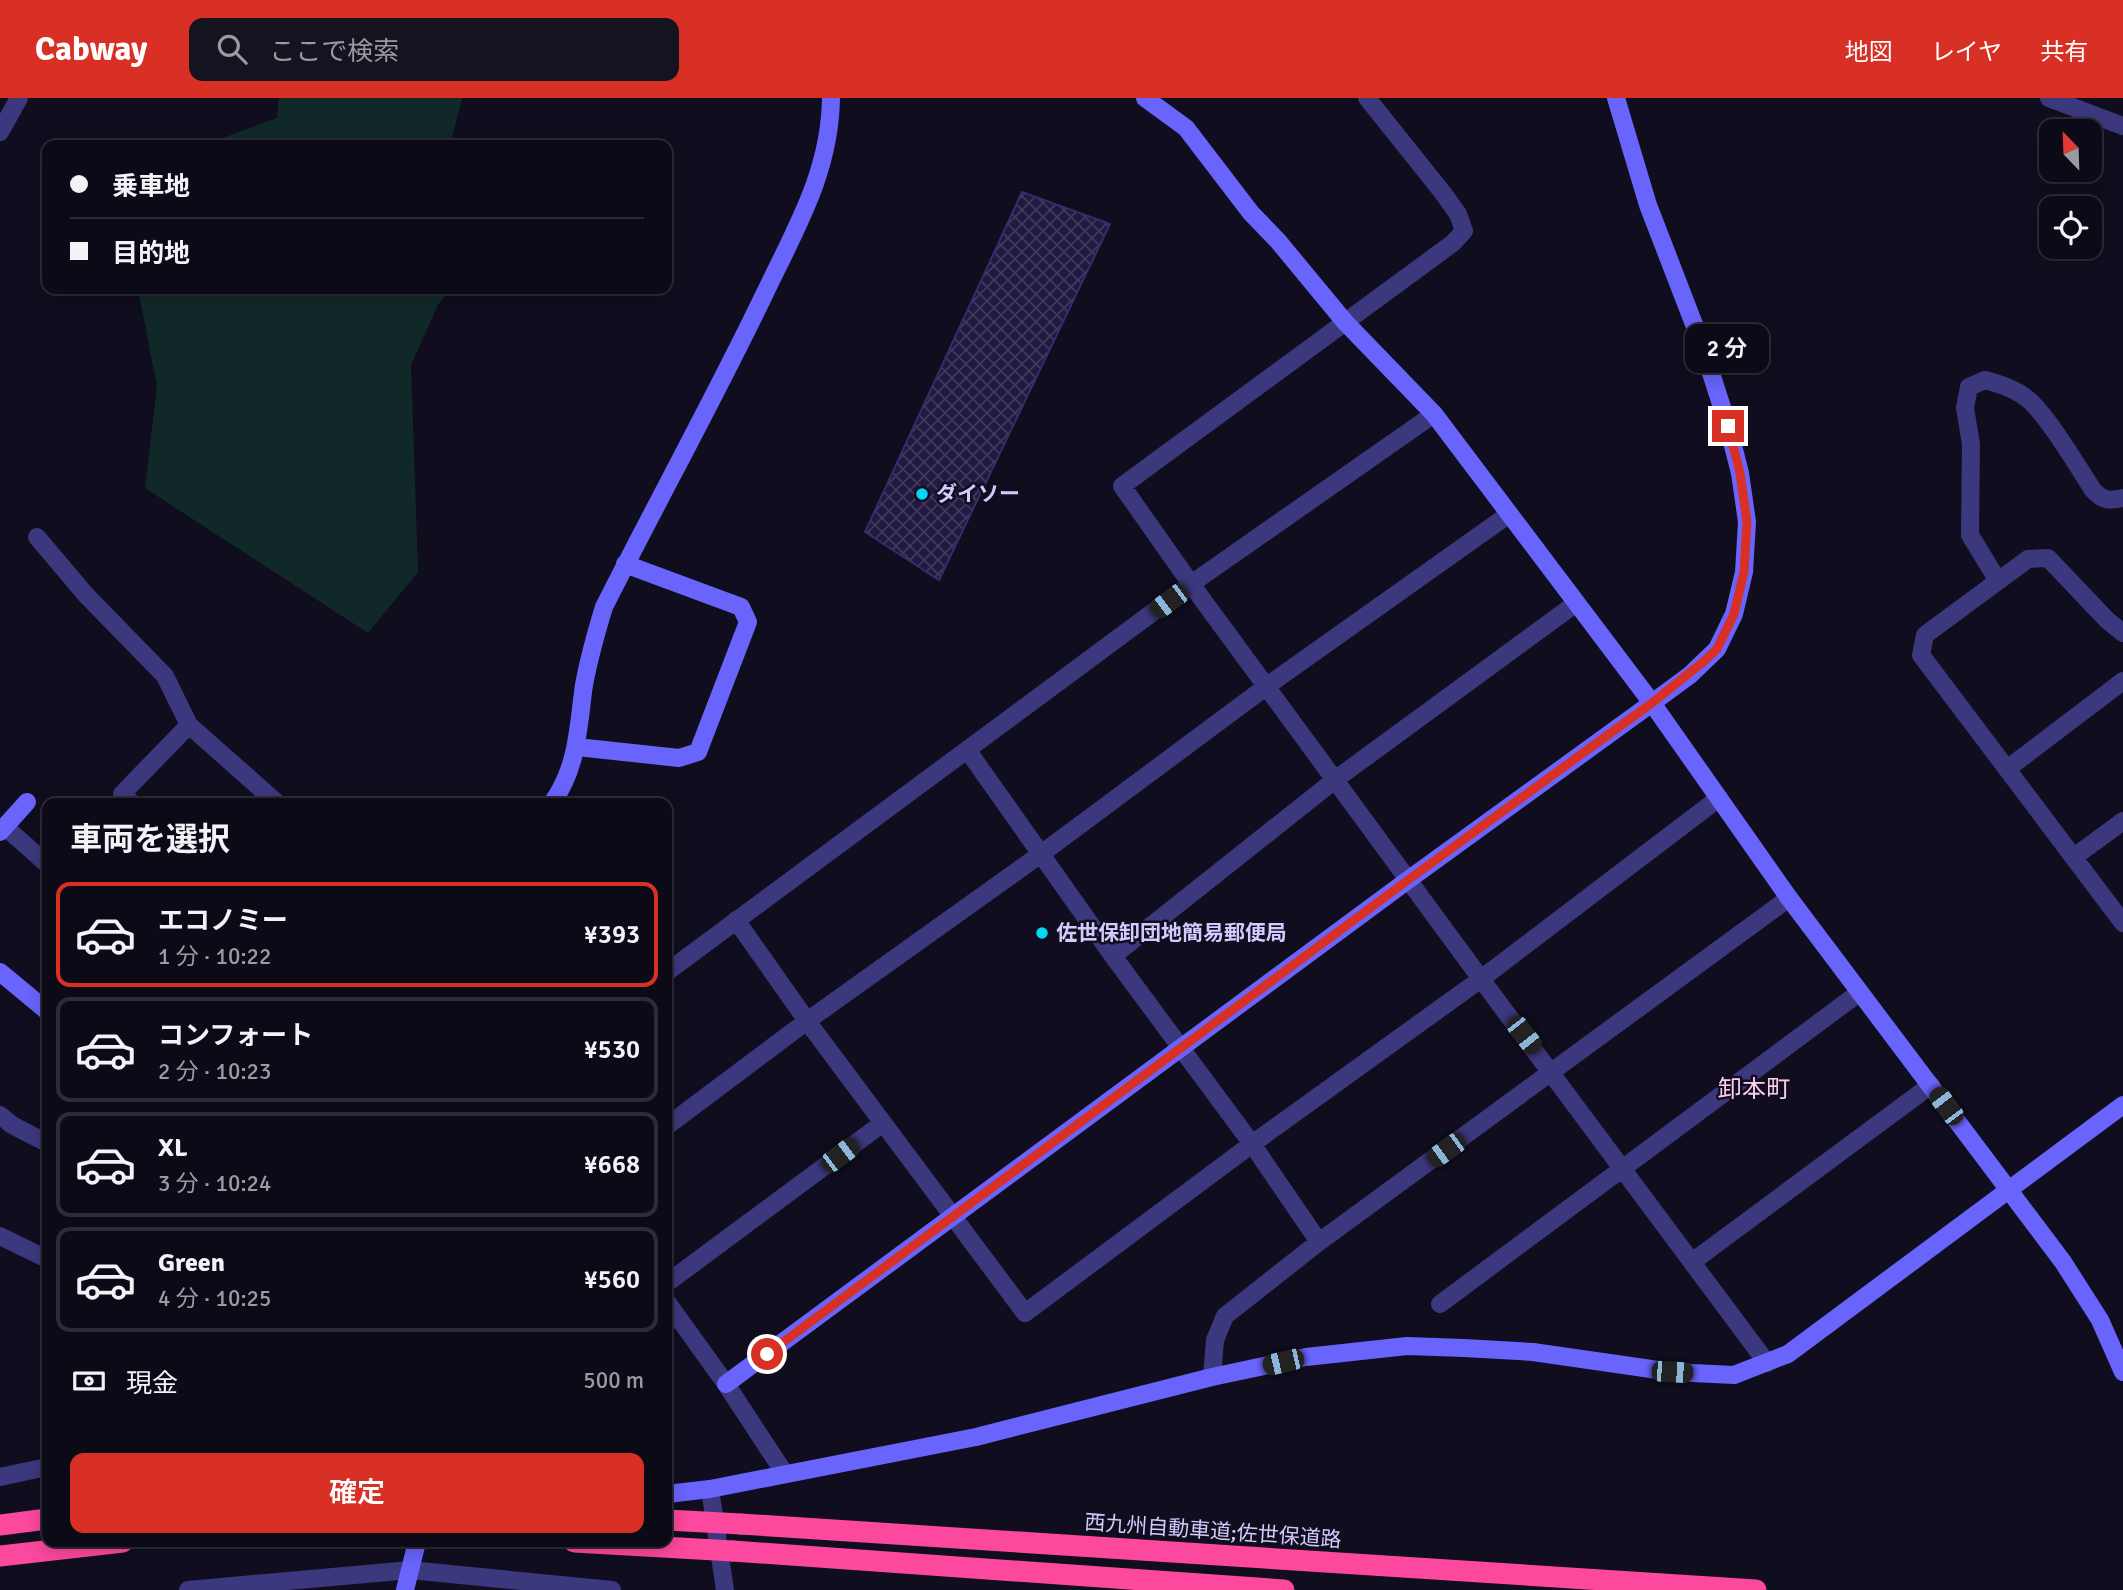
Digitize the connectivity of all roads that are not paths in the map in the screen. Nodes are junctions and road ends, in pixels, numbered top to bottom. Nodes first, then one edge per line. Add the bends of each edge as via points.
1 (19, 98) edge
2 (831, 98) edge
3 (1146, 98) edge
4 (1367, 98) edge
5 (1616, 98) edge
6 (2049, 98) edge
7 (2123, 126) edge
8 (0, 132) edge
9 (1345, 322) junction
10 (1434, 414) junction
11 (2123, 498) edge
12 (1508, 515) junction
13 (37, 537) dead end
14 (625, 564) junction
15 (1998, 581) junction
16 (1191, 584) junction
17 (1575, 604) junction
18 (2123, 633) edge
19 (2123, 681) edge
20 (1267, 686) junction
21 (1652, 703) junction
22 (189, 725) junction
23 (577, 747) junction
24 (968, 751) junction
25 (2007, 769) junction
26 (1336, 779) junction
27 (126, 798) edge
28 (271, 798) edge
29 (555, 798) edge
30 (1719, 798) junction
31 (27, 802) dead end
32 (2123, 821) edge
33 (2, 829) edge
34 (1041, 854) junction
35 (2074, 857) junction
36 (42, 860) edge
37 (1408, 880) junction
38 (1789, 898) junction
39 (736, 920) junction
40 (2123, 923) edge
41 (1113, 956) junction
42 (672, 968) edge
43 (0, 972) edge
44 (1481, 979) junction
45 (1860, 992) junction
46 (42, 1007) edge
47 (807, 1021) junction
48 (1182, 1049) junction
49 (1553, 1073) junction
50 (1931, 1085) junction
51 (2123, 1105) edge
52 (0, 1115) edge
53 (672, 1121) edge
54 (883, 1123) junction
55 (42, 1140) edge
56 (1252, 1144) junction
57 (1624, 1169) junction
58 (2008, 1189) junction
59 (953, 1217) junction
60 (0, 1236) edge
61 (1319, 1242) junction
62 (42, 1257) edge
63 (1692, 1262) junction
64 (672, 1279) edge
65 (1440, 1304) dead end
66 (672, 1310) edge
67 (1767, 1363) junction
68 (2123, 1372) edge
69 (1212, 1377) junction
70 (726, 1384) junction
71 (42, 1468) edge
72 (785, 1474) junction
73 (0, 1476) edge
74 (710, 1489) junction
75 (672, 1493) edge
76 (42, 1520) edge
77 (672, 1520) edge
78 (0, 1525) edge
79 (79, 1547) edge
80 (416, 1547) edge
81 (662, 1547) edge
82 (0, 1556) edge
83 (410, 1570) junction
84 (188, 1590) edge
85 (405, 1590) edge
86 (612, 1590) edge
87 (725, 1590) edge
88 (1284, 1590) edge
89 (1756, 1590) edge

1 - 8 street
2 - 14 street via 827,146 814,191 732,362
3 - 9 street via 1186,128 1251,213
4 - 9 street via 1443,193 1464,231
5 - 21 street via 1648,205 1728,426 1747,522 1744,572 1734,614 1717,649
6 - 7 street
9 - 10 street
9 - 16 street via 1122,486
10 - 12 street
10 - 16 street
11 - 15 street via 2109,501 2093,490 2027,398 1985,380 1969,387 1965,408 1971,444 1970,535
12 - 17 street
12 - 20 street
13 - 22 street via 165,676
14 - 23 street via 593,641
14 - 23 street via 741,607 748,622 698,752 679,758
15 - 18 street via 2028,559 2048,558
15 - 25 street via 1925,635 1921,655
16 - 20 street
16 - 24 street
17 - 21 street
17 - 26 street
19 - 25 street
20 - 26 street
20 - 34 street
21 - 30 street
21 - 37 street
22 - 27 street via 122,794
22 - 28 street
23 - 29 street
24 - 34 street
24 - 39 street
25 - 35 street
26 - 37 street
26 - 41 street
30 - 38 street
30 - 44 street
31 - 33 street
32 - 35 street
33 - 36 street
34 - 41 street
34 - 47 street
35 - 40 street
37 - 44 street
37 - 48 street
38 - 45 street
38 - 49 street
39 - 42 street
39 - 47 street
41 - 48 street
43 - 46 street
44 - 49 street
44 - 56 street
45 - 50 street
45 - 57 street
47 - 53 street
47 - 54 street
48 - 56 street
48 - 59 street
49 - 57 street
49 - 61 street
50 - 58 street
50 - 63 street
51 - 58 street
52 - 55 street
54 - 59 street
54 - 64 street
56 - 59 street via 1025,1313
56 - 61 street
57 - 63 street
57 - 65 street
58 - 67 street via 1788,1354
58 - 68 street via 2100,1320
59 - 70 street
60 - 62 street
61 - 69 street via 1225,1316 1215,1340
63 - 67 street
66 - 70 street
67 - 69 street via 1734,1376 1533,1352 1406,1346 1306,1357
69 - 72 street via 976,1437
70 - 72 street
71 - 73 street
72 - 74 street
74 - 75 street
74 - 87 street
76 - 78 highway
77 - 89 highway, 西九州自動車道;佐世保道路, bridge
79 - 82 highway
80 - 83 street
81 - 88 highway, bridge
83 - 84 street
83 - 85 street
83 - 86 street

